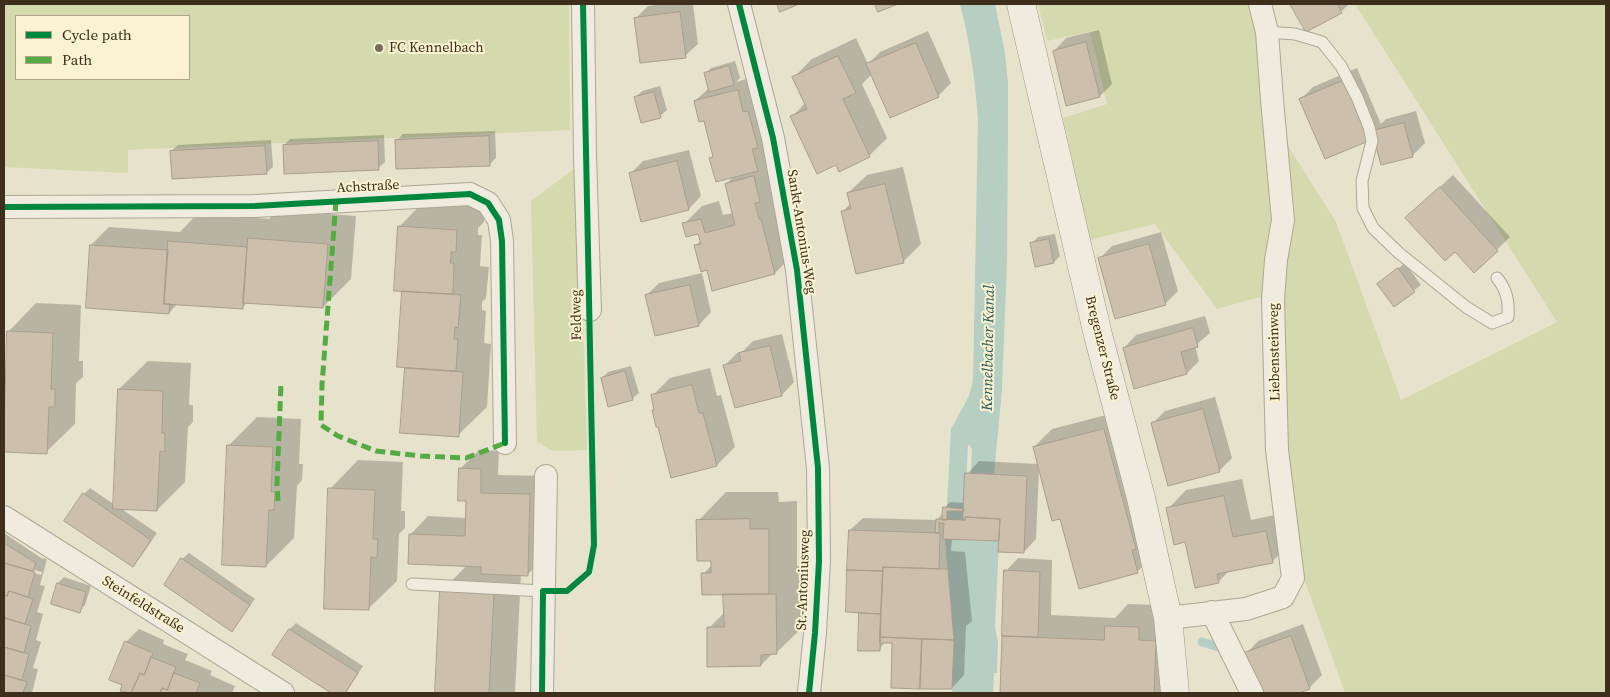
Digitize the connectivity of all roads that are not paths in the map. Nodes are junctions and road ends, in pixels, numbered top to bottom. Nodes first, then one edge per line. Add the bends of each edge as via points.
1 (583, 4) edge
2 (739, 4) edge
3 (1021, 4) edge
4 (1260, 4) edge
5 (1267, 32) junction
6 (4, 207) edge
7 (1497, 278) dead end
8 (590, 310) dead end
9 (505, 443) dead end
10 (818, 468) joint
11 (546, 476) dead end
12 (4, 517) edge
13 (412, 584) dead end
14 (543, 591) junction
15 (1212, 612) junction
16 (1168, 618) junction
17 (283, 693) edge
18 (542, 693) edge
19 (809, 693) edge
20 (1176, 693) edge
21 (1252, 693) edge

1 - 8 street, Feldweg
2 - 10 street, Sankt-Antonius-Weg via 773,138 797,270
3 - 16 main road, Bregenzer Straße
4 - 5 street, Liebensteinweg
5 - 7 lane via 1294,34 1322,42 1341,66 1357,97 1372,141 1362,181 1363,208 1373,228 1466,307 1492,323 1508,317 1509,303
5 - 15 street, Liebensteinweg via 1283,220 1273,300 1277,450 1292,578 1283,597 1246,609
6 - 9 street, Achstraße via 255,206 470,194 488,203 499,220 502,241
10 - 19 street, St.-Antoniusweg via 820,562
11 - 14 street
12 - 17 street, Steinfeldstraße
13 - 14 lane
14 - 18 street
15 - 16 street, Liebensteinweg
15 - 21 street
16 - 20 main road, Bregenzer Straße

